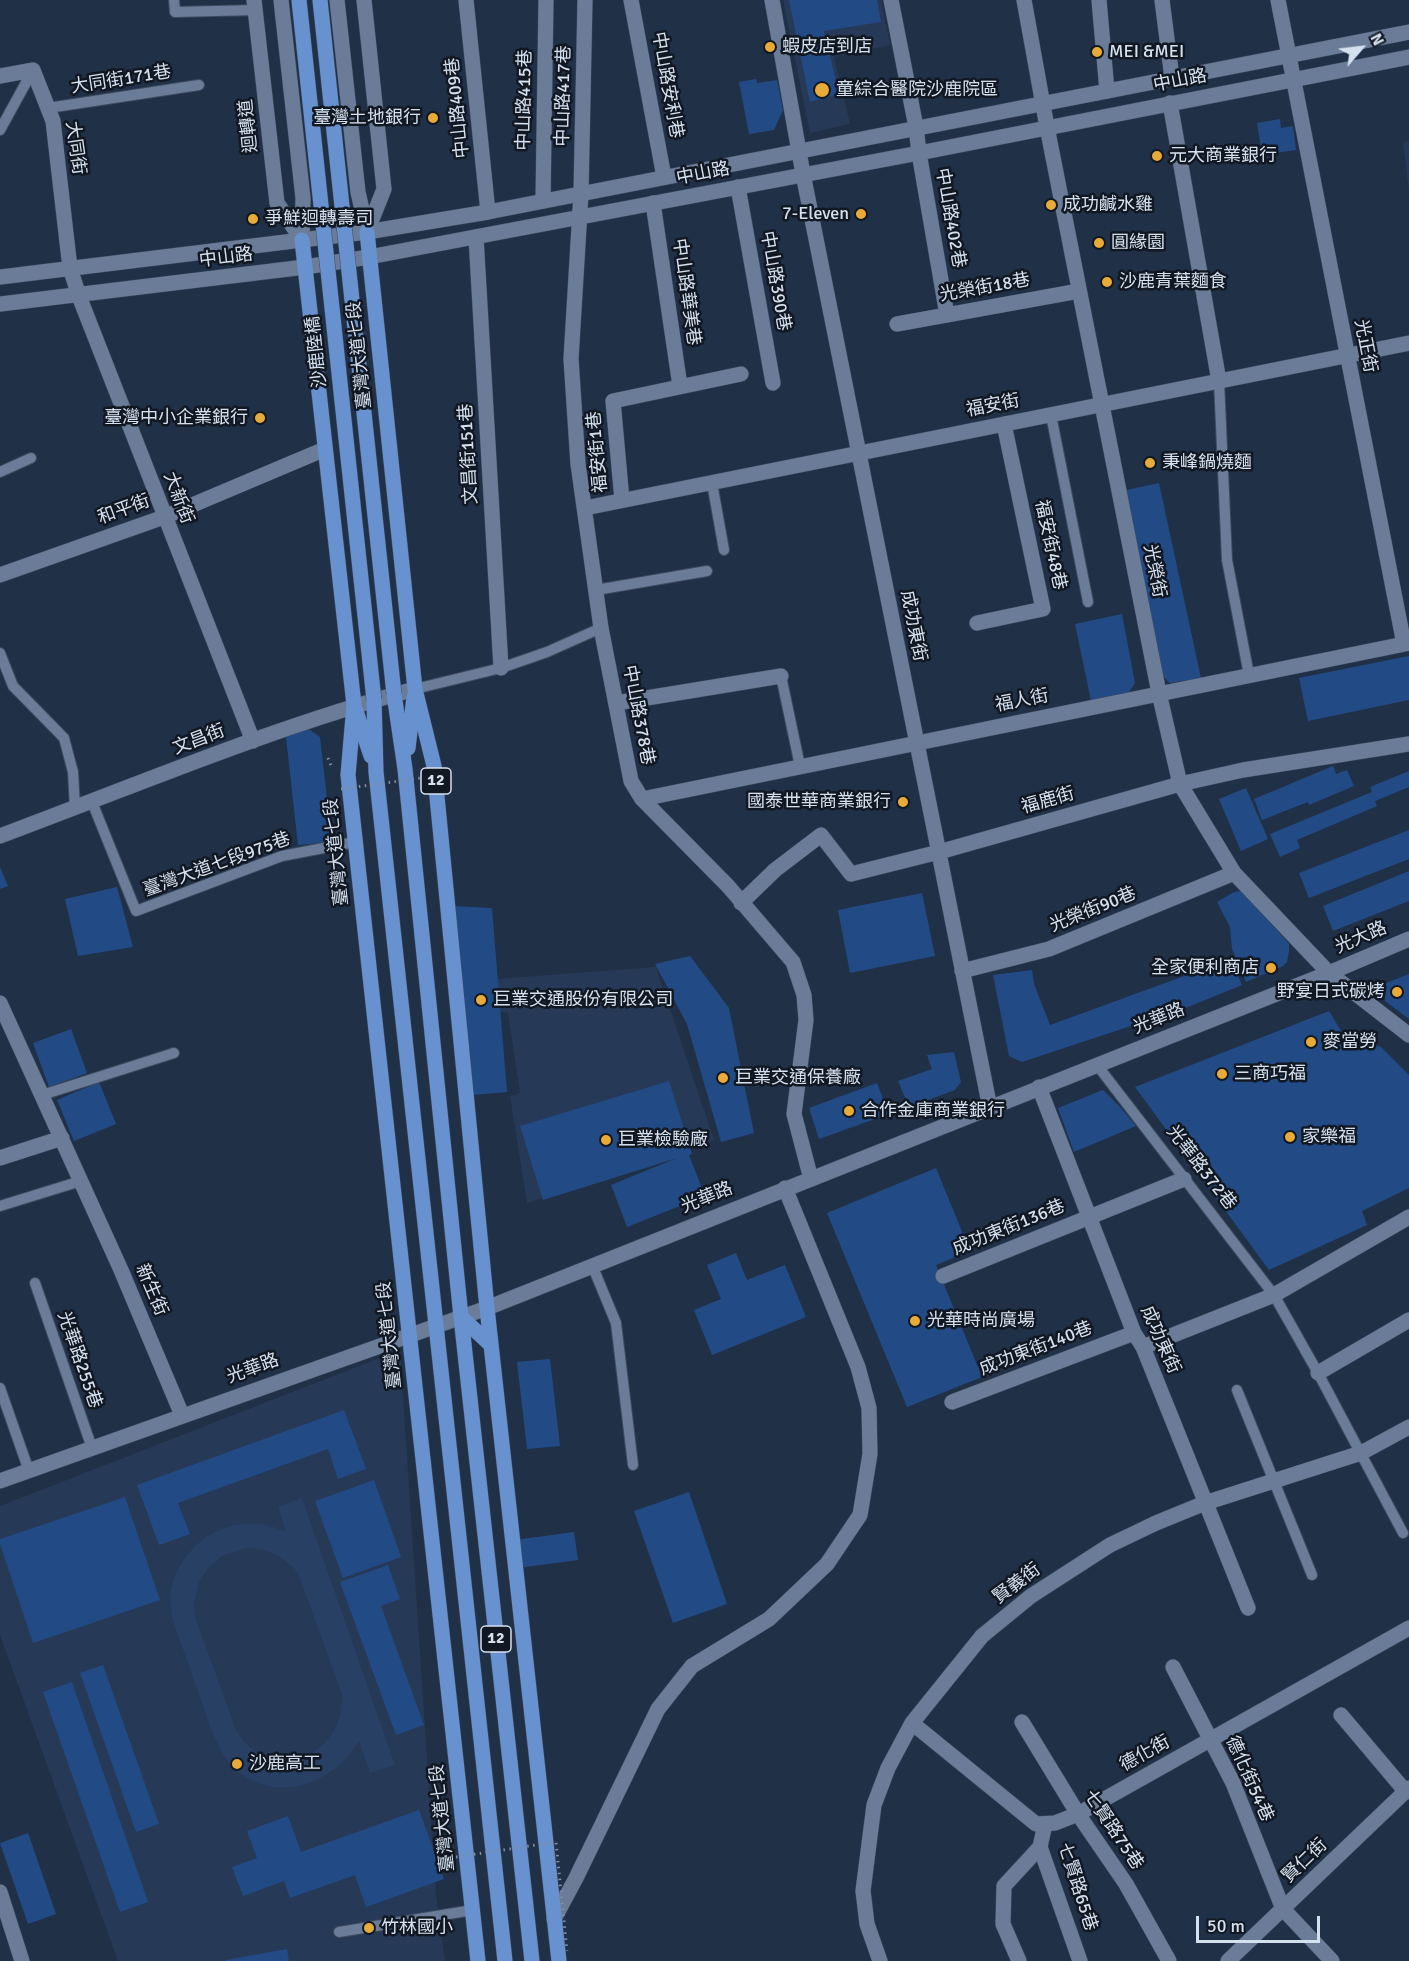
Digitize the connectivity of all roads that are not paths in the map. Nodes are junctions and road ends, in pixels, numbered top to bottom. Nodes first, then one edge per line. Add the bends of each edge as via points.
1 (174, 0) edge
2 (281, 0) edge
3 (299, 0) edge
4 (320, 0) edge
5 (338, 0) edge
6 (364, 0) edge
7 (466, 0) edge
8 (546, 0) edge
9 (585, 0) edge
10 (631, 0) edge
11 (772, 0) edge
12 (891, 0) edge
13 (1024, 0) edge
14 (1099, 0) edge
15 (1162, 0) edge
16 (1278, 0) edge
17 (255, 5) edge
18 (1409, 32) edge
19 (1289, 56) junction
20 (1409, 57) edge
21 (33, 70) junction
22 (0, 76) edge
23 (1172, 78) junction
24 (1293, 79) junction
25 (199, 85) dead end
26 (1107, 91) junction
27 (1170, 103) junction
28 (1043, 104) junction
29 (48, 108) junction
30 (916, 127) junction
31 (1047, 127) junction
32 (0, 130) edge
33 (799, 151) junction
34 (919, 153) junction
35 (803, 174) junction
36 (664, 177) junction
37 (738, 187) junction
38 (581, 194) junction
39 (543, 201) junction
40 (653, 203) junction
41 (488, 212) junction
42 (578, 218) junction
43 (367, 232) junction
44 (476, 237) junction
45 (302, 240) junction
46 (369, 257) junction
47 (70, 267) junction
48 (305, 267) junction
49 (0, 277) edge
50 (1079, 291) junction
51 (79, 296) junction
52 (0, 304) edge
53 (947, 315) junction
54 (897, 324) dead end
55 (1409, 343) edge
56 (1347, 356) junction
57 (741, 374) dead end
58 (1219, 381) junction
59 (773, 382) dead end
60 (680, 386) junction
61 (1102, 405) junction
62 (1052, 415) junction
63 (1004, 424) junction
64 (325, 449) junction
65 (859, 453) junction
66 (31, 458) dead end
67 (0, 471) edge
68 (712, 483) junction
69 (622, 500) junction
70 (585, 508) junction
71 (164, 517) junction
72 (724, 550) dead end
73 (707, 570) dead end
74 (0, 575) edge
75 (596, 590) junction
76 (1088, 602) dead end
77 (977, 623) dead end
78 (601, 628) junction
79 (1406, 643) edge
80 (0, 653) edge
81 (501, 668) junction
82 (1249, 675) junction
83 (781, 676) joint
84 (415, 689) junction
85 (1159, 693) junction
86 (394, 694) junction
87 (374, 700) junction
88 (616, 703) junction
89 (354, 705) junction
90 (253, 741) junction
91 (917, 742) junction
92 (1409, 744) edge
93 (800, 766) junction
94 (405, 769) junction
95 (376, 772) junction
96 (1180, 784) junction
97 (642, 799) junction
98 (92, 802) junction
99 (75, 808) junction
100 (0, 836) edge
101 (355, 842) junction
102 (939, 852) junction
103 (1234, 873) junction
104 (741, 903) junction
105 (1409, 939) edge
106 (962, 971) junction
107 (1329, 973) junction
108 (0, 1003) edge
109 (1409, 1035) edge
110 (174, 1053) dead end
111 (1097, 1065) junction
112 (1040, 1088) junction
113 (42, 1095) junction
114 (990, 1108) junction
115 (62, 1138) junction
116 (0, 1158) edge
117 (811, 1179) junction
118 (1184, 1179) junction
119 (81, 1181) junction
120 (785, 1188) junction
121 (0, 1206) edge
122 (1090, 1217) junction
123 (1409, 1217) edge
124 (592, 1265) junction
125 (943, 1276) dead end
126 (35, 1283) dead end
127 (1274, 1296) junction
128 (487, 1308) junction
129 (461, 1317) junction
130 (1409, 1320) edge
131 (435, 1326) junction
132 (1134, 1333) junction
133 (410, 1334) junction
134 (491, 1345) junction
135 (1143, 1347) junction
136 (1318, 1373) junction
137 (0, 1388) edge
138 (1237, 1390) dead end
139 (952, 1402) dead end
140 (182, 1415) junction
141 (1409, 1427) edge
142 (92, 1448) junction
143 (1361, 1453) junction
144 (633, 1465) dead end
145 (29, 1471) junction
146 (1274, 1480) junction
147 (0, 1481) edge
148 (1205, 1503) junction
149 (1403, 1533) dead end
150 (1312, 1575) dead end
151 (1248, 1608) dead end
152 (1409, 1628) edge
153 (1173, 1667) dead end
154 (1341, 1715) dead end
155 (1022, 1722) dead end
156 (912, 1723) junction
157 (1211, 1741) junction
158 (1407, 1790) edge
159 (1078, 1814) junction
160 (1045, 1824) junction
161 (1041, 1846) junction
162 (0, 1892) edge
163 (1283, 1909) junction
164 (472, 1910) junction
165 (554, 1918) junction
166 (339, 1932) dead end
167 (563, 1956) edge
168 (22, 1961) edge
169 (478, 1961) edge
170 (505, 1961) edge
171 (532, 1961) edge
172 (880, 1961) edge
173 (1019, 1961) edge
174 (1080, 1961) edge
175 (1169, 1961) edge
176 (1228, 1961) edge
177 (1332, 1961) edge

1 - 17 lane via 175,12
2 - 45 street via 303,198
3 - 87 main road, 沙鹿陸橋 / 12, bridge
4 - 86 main road, 12, bridge
5 - 43 street via 358,192
6 - 43 street via 384,189
7 - 41 street, 中山路409巷
8 - 39 street, 中山路415巷
9 - 38 street, 中山路417巷
10 - 36 street, 中山路安利巷
11 - 33 street, 成功東街
12 - 30 street, 中山路402巷
13 - 28 street, 光榮街
14 - 26 street
15 - 23 street
16 - 19 street, 光正街
17 - 45 street, 迴轉道 via 277,202
18 - 19 street, 中山路
19 - 23 street, 中山路
19 - 24 street, 光正街
20 - 24 street, 中山路
21 - 22 street
21 - 29 street, 大同街
21 - 32 lane
23 - 26 street, 中山路
24 - 27 street, 中山路
24 - 56 street, 光正街
25 - 29 lane, 大同街171巷
26 - 28 street, 中山路
27 - 31 street, 中山路
27 - 58 street
28 - 30 street, 中山路
28 - 31 street, 光榮街
29 - 47 street, 大同街 via 53,121
30 - 33 street, 中山路
30 - 34 street, 中山路402巷
31 - 34 street, 中山路
31 - 50 street, 光榮街
33 - 35 street, 成功東街
33 - 36 street, 中山路
34 - 35 street, 中山路
34 - 53 street, 中山路402巷
35 - 37 street, 中山路
35 - 65 street, 成功東街
36 - 38 street, 中山路
37 - 40 street, 中山路
37 - 59 street, 中山路390巷
38 - 39 street, 中山路
38 - 42 street, 中山路378巷
39 - 41 street, 中山路
40 - 42 street, 中山路
40 - 60 street, 中山路華美巷
41 - 43 street, 中山路
42 - 44 street, 中山路
42 - 70 street, 中山路378巷 via 571,359
43 - 45 street, 中山路
43 - 46 main road, 臺灣大道七段 / 12
44 - 46 street, 中山路
44 - 81 street, 文昌街151巷
45 - 47 street, 中山路
45 - 48 main road, 臺灣大道七段 / 12
46 - 48 street, 中山路
46 - 84 main road, 臺灣大道七段 / 12
47 - 49 street, 中山路
47 - 51 street, 大新街
48 - 51 street, 中山路
48 - 64 main road, 臺灣大道七段 / 12
50 - 53 street, 光榮街18巷
50 - 61 street, 光榮街
51 - 52 street, 中山路
51 - 71 street, 大新街
53 - 54 street, 光榮街18巷
55 - 56 street, 福安街
56 - 58 street, 福安街
56 - 79 street, 光正街
57 - 60 street
58 - 61 street, 福安街
58 - 82 lane via 1227,561
60 - 69 street, 福安街1巷 via 613,400
61 - 62 street, 福安街
61 - 85 street, 光榮街
62 - 63 street, 福安街
62 - 76 lane
63 - 65 street, 福安街
63 - 77 street, 福安街48巷 via 1043,609
64 - 71 street, 和平街
64 - 89 main road, 臺灣大道七段 / 12
65 - 68 street, 福安街
65 - 91 street, 成功東街
66 - 67 lane
68 - 69 street, 福安街
68 - 72 lane
69 - 70 street, 福安街
70 - 75 street, 中山路378巷
71 - 74 street, 和平街
71 - 90 street, 大新街
73 - 75 lane
75 - 78 street, 中山路378巷
78 - 81 lane
78 - 88 street, 中山路378巷
79 - 82 street, 福人街
80 - 99 lane via 13,686 64,738 73,772
81 - 84 lane
82 - 85 street, 福人街
83 - 88 street
83 - 93 lane
84 - 86 street, 文昌街
84 - 94 main road, 臺灣大道七段 / 12
84 - 128 main road, 臺灣大道七段 / 12 via 434,766
85 - 91 street, 福人街
85 - 96 street, 光榮街
86 - 87 street, 文昌街
86 - 94 main road, 臺灣大道七段 / 12
87 - 89 street, 文昌街
87 - 95 main road, 臺灣大道七段 / 12
88 - 97 street, 中山路378巷 via 631,781
89 - 90 street, 文昌街
89 - 95 main road, 臺灣大道七段 / 12
89 - 101 main road, 臺灣大道七段 / 12 via 348,775
90 - 98 street, 文昌街
91 - 93 street, 福人街
91 - 102 street, 成功東街
92 - 96 street, 福鹿街
93 - 97 street, 福人街
94 - 129 main road, 臺灣大道七段 / 12
95 - 131 main road, 臺灣大道七段 / 12
96 - 102 street, 福鹿街
96 - 103 street, 光榮街
97 - 104 street, 中山路378巷
98 - 99 street, 文昌街
98 - 101 lane, 臺灣大道七段975巷 via 136,911 282,856
99 - 100 street, 文昌街
101 - 133 main road, 臺灣大道七段 / 12
102 - 104 street, 福鹿街 via 851,874 821,835 775,870
102 - 106 street, 成功東街
103 - 106 street, 光榮街90巷 via 1049,950
103 - 107 street, 光榮街
104 - 117 street, 中山路378巷 via 793,962 804,995 806,1020 794,1114
105 - 107 street, 光大路
106 - 114 street, 成功東街
107 - 109 street
107 - 111 street, 光華路
108 - 113 street, 新生街
110 - 113 lane
111 - 112 street, 光華路
111 - 118 lane, 光華路372巷
112 - 114 street, 光華路
112 - 122 street, 成功東街
113 - 115 street, 新生街
114 - 117 street, 光華路
115 - 116 street
115 - 119 street, 新生街
117 - 120 street, 光華路
118 - 122 street, 成功東街136巷
118 - 127 lane, 光華路372巷
119 - 121 lane
119 - 140 street, 新生街
120 - 124 street, 光華路
120 - 165 street via 858,1367 869,1408 870,1454 860,1515 827,1564 769,1619 692,1666 658,1709
122 - 125 street, 成功東街136巷
122 - 132 street, 成功東街
123 - 127 street
124 - 128 street, 光華路
124 - 144 lane via 616,1323
126 - 142 lane, 光華路255巷
127 - 135 street
127 - 136 lane, 光華路372巷
128 - 129 street, 光華路
128 - 134 main road, 臺灣大道七段 / 12
129 - 131 street, 光華路
129 - 134 main road
129 - 171 main road, 臺灣大道七段 / 12
130 - 136 street
131 - 133 street, 光華路
131 - 170 main road, 臺灣大道七段 / 12
132 - 135 street, 成功東街
132 - 139 street, 成功東街140巷
133 - 140 street, 光華路
133 - 164 main road, 臺灣大道七段 / 12
134 - 165 main road, 臺灣大道七段 / 12
135 - 148 street, 成功東街
136 - 143 lane, 光華路372巷
137 - 145 lane
138 - 146 lane
140 - 142 street, 光華路
141 - 143 street, 賢義街
142 - 145 street, 光華路
143 - 146 street, 賢義街
143 - 149 lane, 光華路372巷
145 - 147 street, 光華路
146 - 148 street, 賢義街
146 - 150 lane
148 - 151 street, 成功東街
148 - 156 street, 賢義街 via 1110,1545 1030,1596 982,1636
152 - 157 street, 德化街
153 - 157 street, 德化街54巷
154 - 158 street
155 - 159 street, 七賢路75巷
156 - 160 street via 1036,1824
156 - 172 street, 賢義街 via 874,1805 868,1847 863,1891 867,1924
157 - 159 street, 德化街
157 - 163 street, 德化街54巷 via 1233,1783
158 - 163 street, 賢仁街
159 - 160 street, 德化街
159 - 175 street, 七賢路75巷 via 1126,1884
160 - 161 street, 七賢路65巷
161 - 173 street via 1004,1886 1003,1924
161 - 174 street, 七賢路65巷
162 - 168 street
163 - 176 street, 賢仁街
163 - 177 street
164 - 166 lane
164 - 169 main road, 臺灣大道七段 / 12
165 - 167 main road, 臺灣大道七段 / 12

